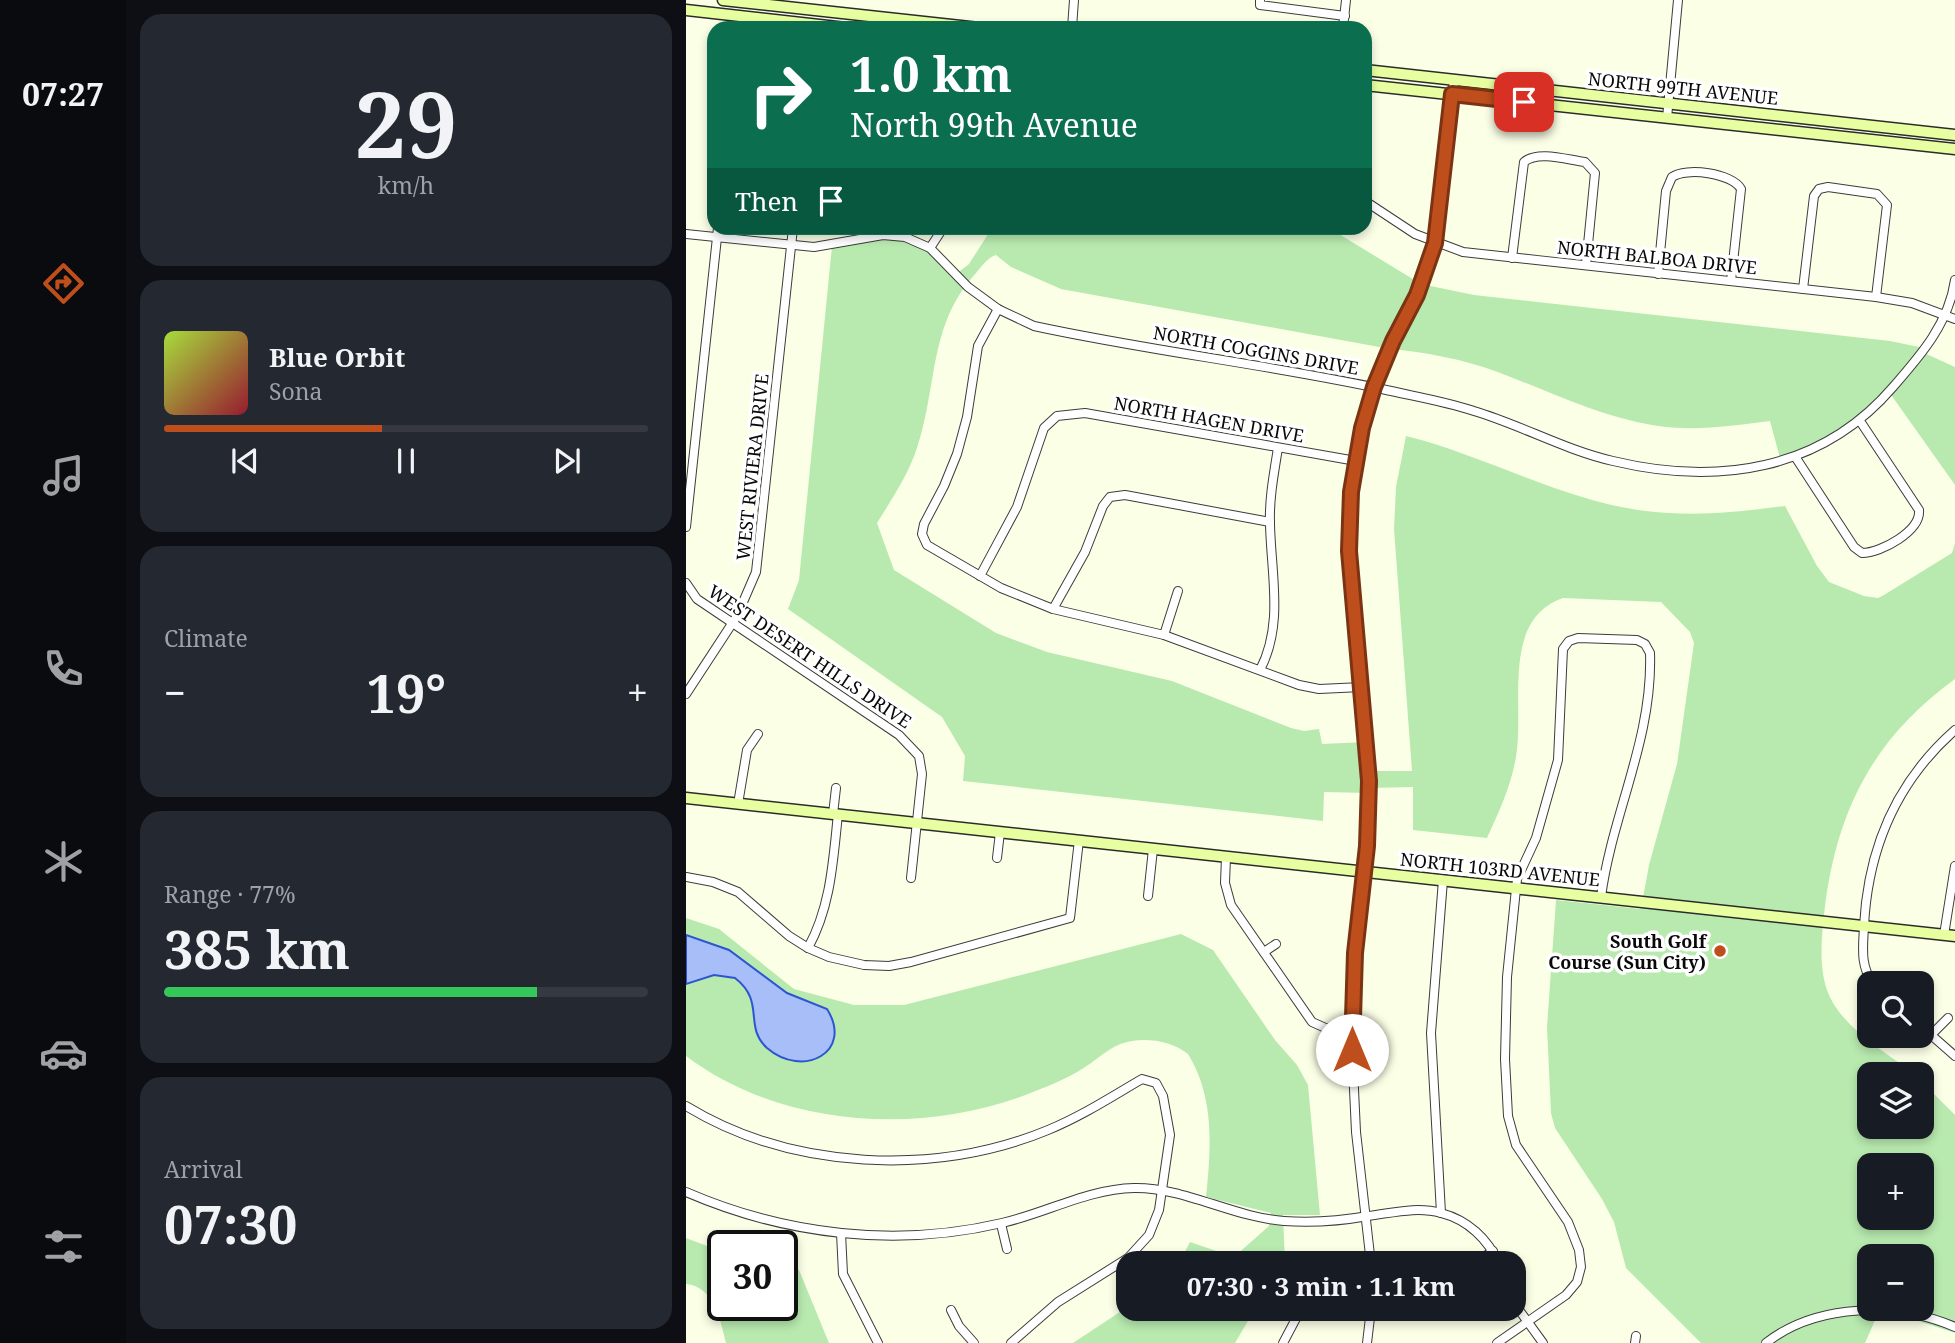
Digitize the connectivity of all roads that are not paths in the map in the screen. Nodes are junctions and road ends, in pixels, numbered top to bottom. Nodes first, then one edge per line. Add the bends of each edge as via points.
1 (723, 0) edge
2 (1074, 0) edge
3 (1346, 0) edge
4 (1678, 0) edge
5 (1260, 3) edge
6 (686, 10) edge
7 (831, 12) junction
8 (1345, 16) junction
9 (779, 21) edge
10 (830, 21) edge
11 (914, 21) edge
12 (1072, 21) edge
13 (1344, 21) edge
14 (1372, 71) edge
15 (1396, 74) junction
16 (1454, 81) junction
17 (1372, 86) edge
18 (1395, 88) junction
19 (1452, 94) junction
20 (1583, 94) junction
21 (1668, 104) junction
22 (1582, 109) junction
23 (1667, 118) junction
24 (1955, 135) edge
25 (1955, 149) edge
26 (1372, 205) edge
27 (686, 234) edge
28 (792, 235) edge
29 (938, 235) edge
30 (717, 237) junction
31 (1435, 243) junction
32 (790, 245) junction
33 (930, 248) junction
34 (1512, 258) junction
35 (1586, 265) junction
36 (1658, 274) junction
37 (1955, 280) edge
38 (1731, 281) junction
39 (1803, 289) junction
40 (1877, 297) junction
41 (998, 309) junction
42 (1951, 317) edge
43 (1374, 387) junction
44 (1050, 408) dead end
45 (1056, 416) junction
46 (1860, 421) junction
47 (1278, 448) junction
48 (1796, 458) junction
49 (1356, 461) junction
50 (1270, 522) junction
51 (686, 527) edge
52 (980, 576) junction
53 (686, 583) edge
54 (1178, 591) dead end
55 (1053, 609) junction
56 (732, 624) junction
57 (1164, 635) junction
58 (1260, 670) junction
59 (1362, 687) junction
60 (686, 692) edge
61 (1955, 730) edge
62 (758, 734) dead end
63 (836, 788) dead end
64 (686, 798) edge
65 (738, 804) junction
66 (835, 814) junction
67 (917, 823) junction
68 (1000, 832) junction
69 (1079, 840) junction
70 (1153, 849) junction
71 (1226, 857) junction
72 (997, 858) dead end
73 (1955, 866) edge
74 (1364, 872) junction
75 (686, 877) edge
76 (911, 878) dead end
77 (1443, 880) junction
78 (752, 888) dead end
79 (1516, 888) junction
80 (746, 897) junction
81 (1148, 897) dead end
82 (1601, 897) junction
83 (1864, 926) junction
84 (1949, 935) edge
85 (1276, 944) dead end
86 (808, 948) junction
87 (1264, 952) junction
88 (1867, 971) edge
89 (1948, 1018) dead end
90 (1352, 1031) junction
91 (1934, 1032) edge
92 (1934, 1038) edge
93 (1955, 1056) edge
94 (686, 1106) edge
95 (1163, 1190) junction
96 (686, 1192) edge
97 (1441, 1213) junction
98 (1366, 1217) junction
99 (1001, 1224) junction
100 (841, 1233) junction
101 (1007, 1249) dead end
102 (1370, 1251) edge
103 (1493, 1251) edge
104 (951, 1310) dead end
105 (1295, 1321) edge
106 (1370, 1321) edge
107 (1525, 1323) junction
108 (1955, 1327) edge
109 (878, 1343) edge
110 (974, 1343) edge
111 (1011, 1343) edge
112 (1283, 1343) edge
113 (1367, 1343) edge
114 (1497, 1343) edge
115 (1543, 1343) edge
116 (1766, 1343) edge

1 - 7 main road
2 - 12 street
3 - 8 street
4 - 21 street
5 - 8 street
6 - 9 main road
7 - 10 street
7 - 11 main road
8 - 13 street
14 - 15 main road, NORTH 99TH AVENUE
15 - 16 main road, NORTH 99TH AVENUE
15 - 18 main road
16 - 19 street
16 - 20 main road, NORTH 99TH AVENUE
17 - 18 main road, NORTH 99TH AVENUE
18 - 19 main road, NORTH 99TH AVENUE
19 - 22 main road, NORTH 99TH AVENUE
19 - 31 street
20 - 21 main road, NORTH 99TH AVENUE
20 - 22 main road
21 - 23 street
21 - 24 main road, NORTH 99TH AVENUE
22 - 23 main road, NORTH 99TH AVENUE
23 - 25 main road, NORTH 99TH AVENUE
26 - 31 street, NORTH BALBOA DRIVE
27 - 30 street, NORTH COGGINS DRIVE
28 - 32 street, WEST RIVIERA DRIVE
29 - 33 street
30 - 32 street, NORTH COGGINS DRIVE
30 - 51 street
31 - 34 street, NORTH BALBOA DRIVE
31 - 43 street via 1417,295
32 - 33 street, NORTH COGGINS DRIVE via 832,246 883,235 905,237
32 - 56 street, WEST RIVIERA DRIVE via 759,555 750,590
33 - 41 street, NORTH COGGINS DRIVE via 968,287
34 - 35 street, NORTH BALBOA DRIVE
34 - 35 street via 1524,162 1535,156 1585,162 1595,173
35 - 36 street, NORTH BALBOA DRIVE
36 - 38 street, NORTH BALBOA DRIVE
36 - 38 street via 1668,183 1675,174 1725,176 1741,189
37 - 42 street
38 - 39 street, NORTH BALBOA DRIVE
39 - 40 street, NORTH BALBOA DRIVE
39 - 40 street via 1814,196 1822,187 1877,194 1887,205
40 - 42 street, NORTH BALBOA DRIVE
41 - 43 street, NORTH COGGINS DRIVE via 1034,326 1058,331
41 - 52 street via 978,346 957,454 922,534 927,545
42 - 46 street, NORTH COGGINS DRIVE
43 - 48 street, NORTH COGGINS DRIVE via 1471,410 1595,456 1634,465 1713,471
43 - 49 street
44 - 45 street
45 - 47 street, NORTH HAGEN DRIVE via 1077,412
45 - 52 street via 1044,428 1017,507
46 - 48 street, NORTH COGGINS DRIVE
46 - 48 street via 1919,510 1920,519 1873,553 1854,547
47 - 49 street, NORTH HAGEN DRIVE
47 - 50 street
49 - 59 street via 1349,551
50 - 55 street via 1125,495 1110,497
50 - 58 street via 1274,622
52 - 55 street
53 - 56 street, WEST DESERT HILLS DRIVE via 697,600
54 - 57 street
55 - 57 street
56 - 60 street, WEST RIVIERA DRIVE
56 - 67 street, WEST DESERT HILLS DRIVE via 908,742 921,764
57 - 58 street
58 - 59 street via 1319,689
59 - 74 street via 1369,781
61 - 83 street via 1919,767 1885,825 1872,863
62 - 65 street via 747,750
63 - 66 street
64 - 65 main road, NORTH 103RD AVENUE
65 - 66 main road, NORTH 103RD AVENUE
66 - 67 main road, NORTH 103RD AVENUE
66 - 86 street via 829,895
67 - 68 main road, NORTH 103RD AVENUE
67 - 76 street, WEST DESERT HILLS DRIVE
68 - 69 main road, NORTH 103RD AVENUE
68 - 72 street
69 - 70 main road, NORTH 103RD AVENUE
69 - 86 street via 1070,918 889,966 847,963
70 - 71 main road, NORTH 103RD AVENUE
70 - 81 street
71 - 74 main road, NORTH 103RD AVENUE
71 - 87 street via 1225,883 1231,905
73 - 84 street
74 - 77 main road, NORTH 103RD AVENUE
74 - 90 street
75 - 80 street via 713,882
77 - 79 main road, NORTH 103RD AVENUE
77 - 97 street via 1431,1033
78 - 80 street
79 - 82 main road, NORTH 103RD AVENUE
79 - 82 street via 1558,760 1563,649 1574,638 1637,640 1650,653 1644,731 1605,865
79 - 107 street via 1506,1011 1508,1116 1522,1158 1568,1222 1581,1267 1572,1289
80 - 86 street
82 - 83 main road, NORTH 103RD AVENUE
83 - 84 main road, NORTH 103RD AVENUE
83 - 88 street via 1862,960
85 - 87 street
87 - 90 street via 1312,1021 1330,1031
89 - 91 street
90 - 98 street via 1356,1132
92 - 93 street
94 - 95 street via 722,1125 793,1148 846,1157 920,1159 1031,1136 1148,1079 1159,1086 1169,1124
95 - 98 street via 1258,1218 1315,1222
95 - 99 street via 1106,1191
95 - 111 street via 1155,1223 1136,1252 1058,1302
96 - 100 street via 788,1226
97 - 98 street via 1417,1210
97 - 103 street via 1475,1230
98 - 102 street
99 - 100 street via 918,1235
99 - 101 street
100 - 109 street via 843,1275
104 - 110 street
105 - 112 street
106 - 113 street
107 - 114 street
107 - 115 street
108 - 116 street via 1900,1312 1846,1312 1811,1321

